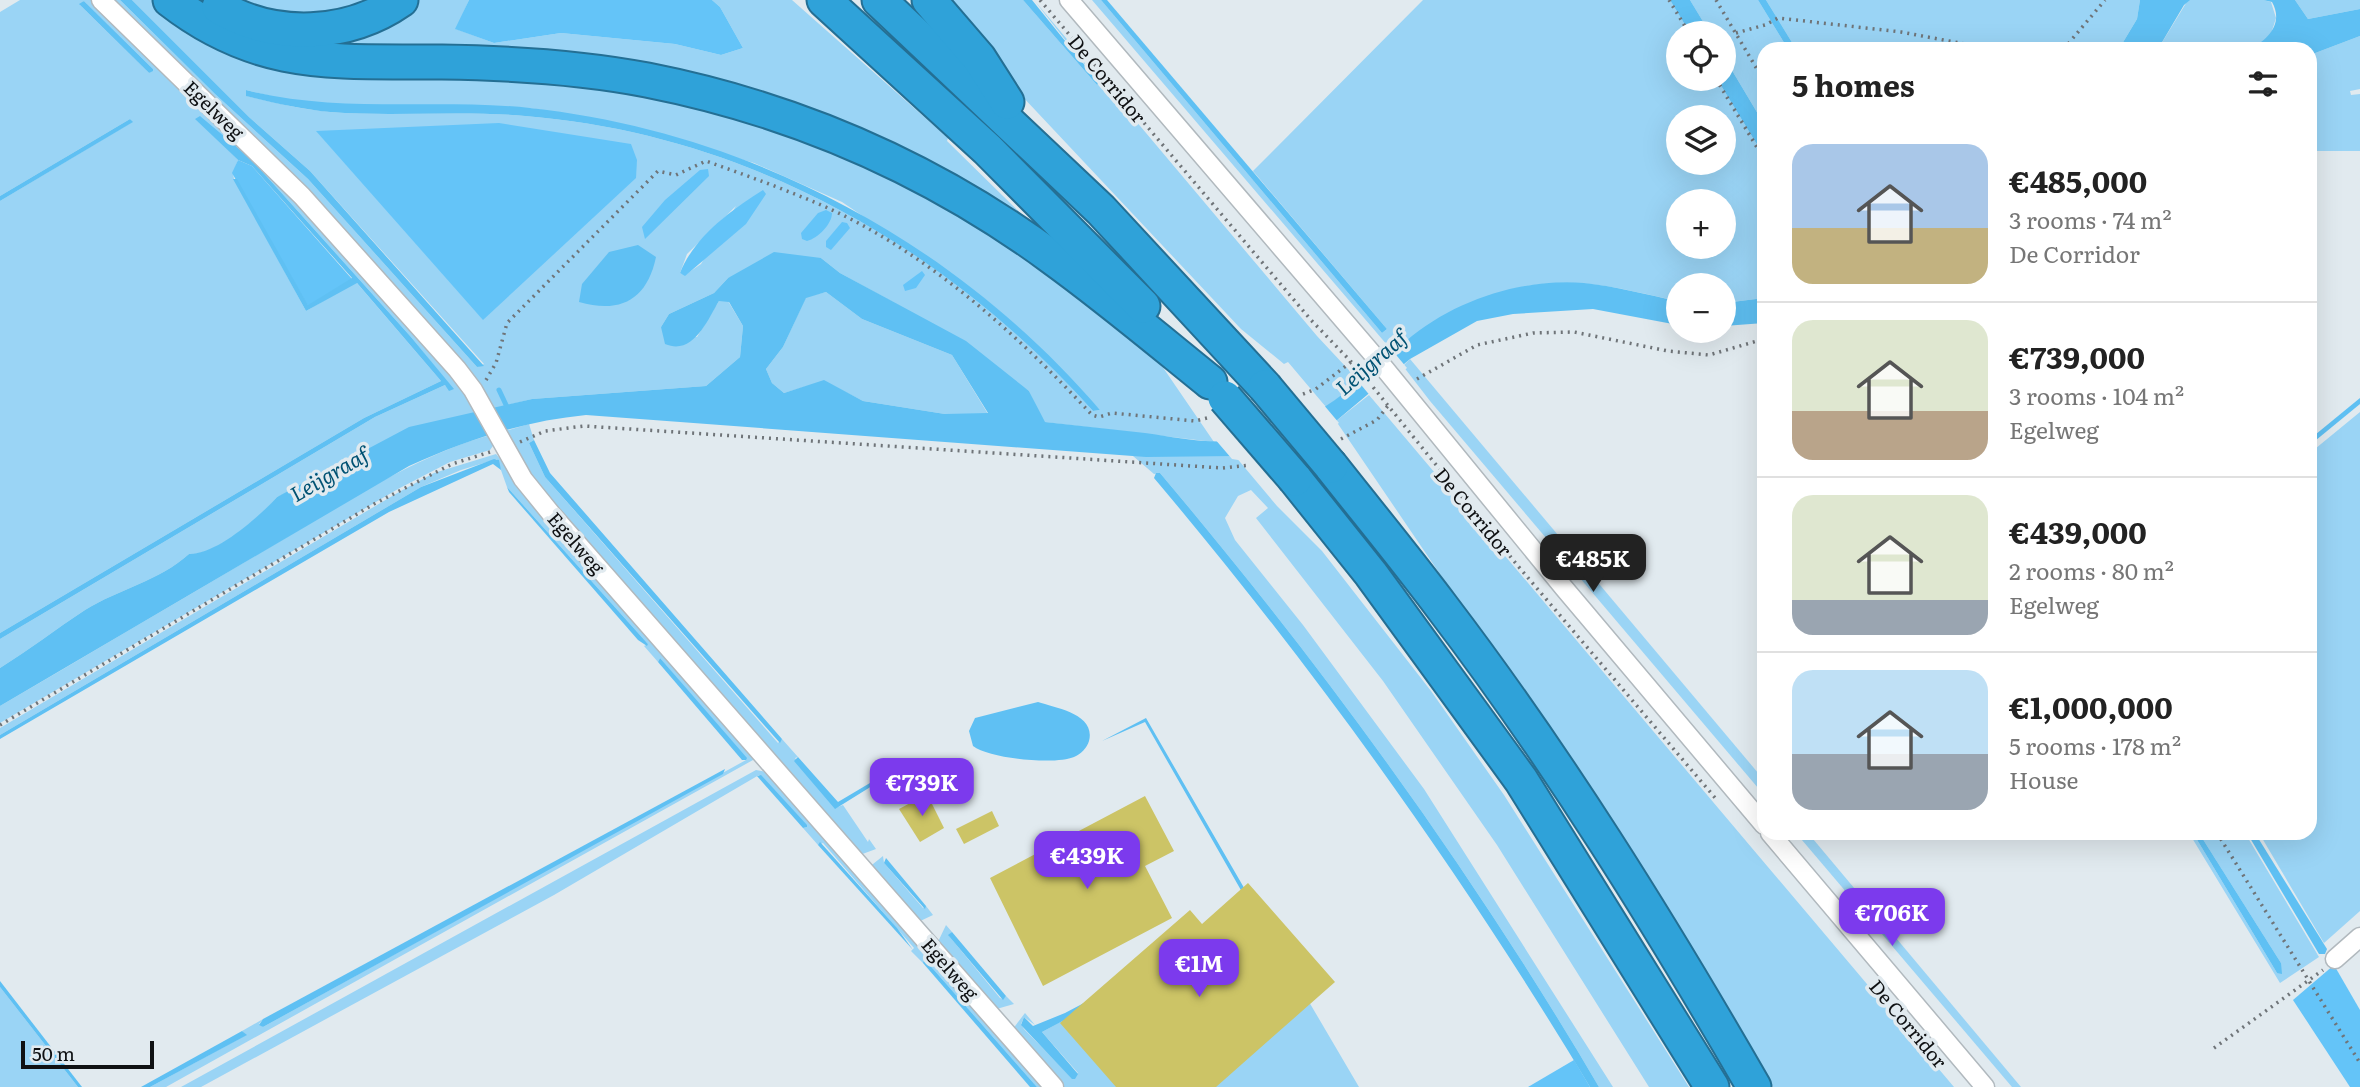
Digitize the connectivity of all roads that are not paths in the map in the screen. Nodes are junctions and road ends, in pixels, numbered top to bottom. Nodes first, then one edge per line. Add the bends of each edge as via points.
1 (101, 0) edge
2 (170, 0) edge
3 (206, 0) edge
4 (401, 0) edge
5 (824, 0) edge
6 (879, 0) edge
7 (929, 0) edge
8 (1069, 0) edge
9 (1035, 145) junction
10 (1218, 399) junction
11 (1757, 817) edge
12 (1776, 840) edge
13 (2360, 937) edge
14 (2335, 960) dead end
15 (1054, 1087) edge
16 (1712, 1087) edge
17 (1754, 1087) edge
18 (1985, 1087) edge

1 - 15 street, Egelweg via 302,196 477,396 523,479 552,516
2 - 10 highway via 235,40 284,56 333,62 516,64 592,71 724,98 814,126 901,165 995,218 1074,274
3 - 4 highway via 250,22 305,30 359,22
5 - 10 highway via 997,158 1163,327
6 - 9 highway
7 - 9 highway via 979,58
8 - 11 street, De Corridor via 1376,358
9 - 17 highway, bridge via 1335,452 1554,766 1685,966
10 - 16 highway, bridge via 1295,479 1371,574 1521,780
12 - 18 street, De Corridor
13 - 14 street

